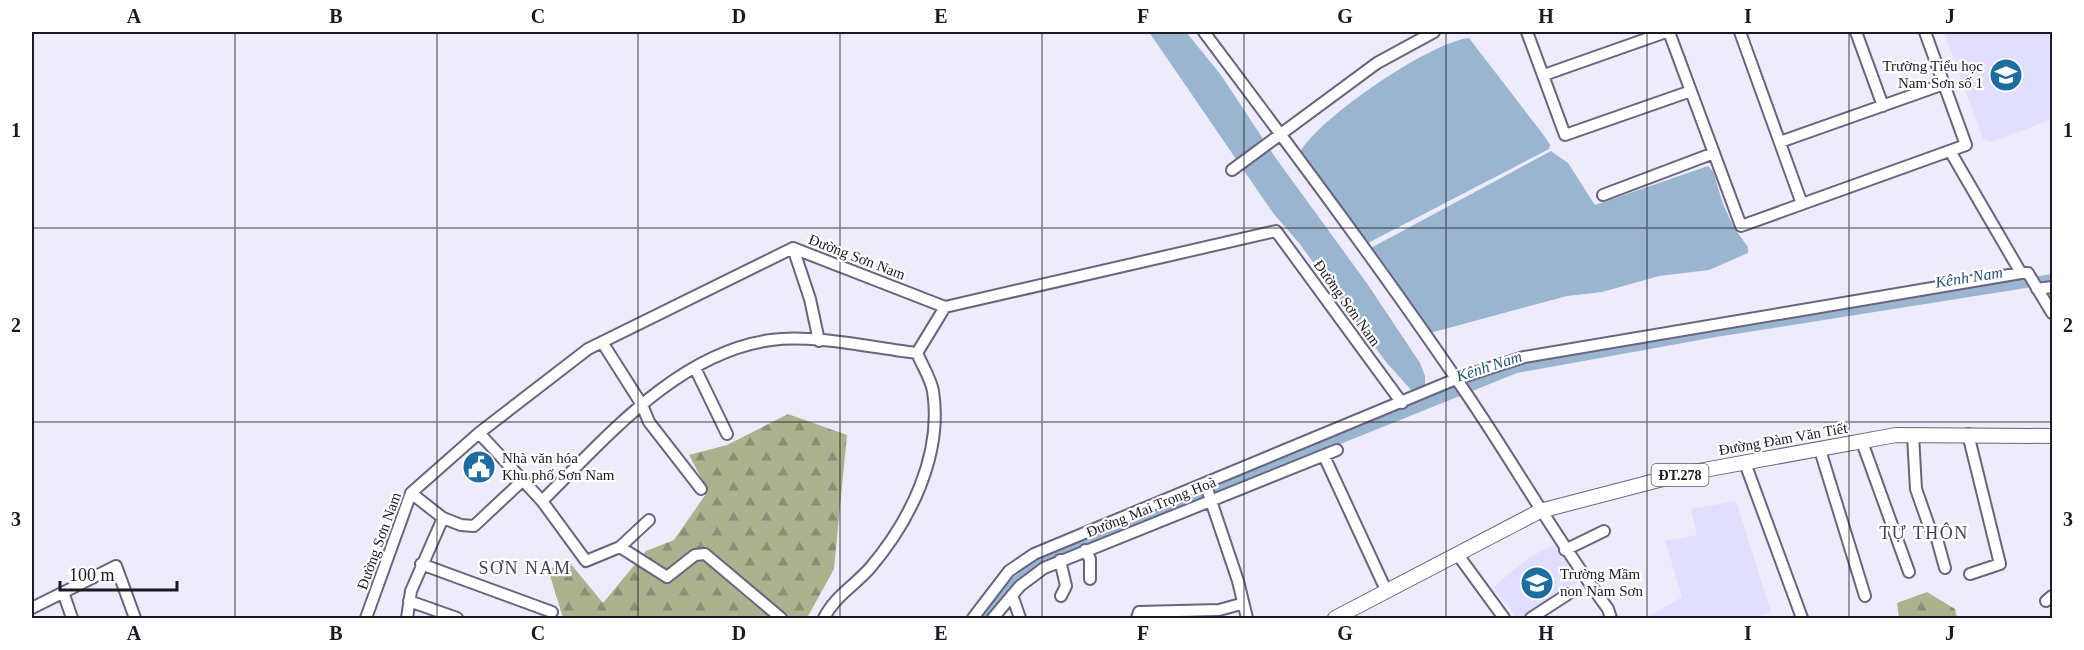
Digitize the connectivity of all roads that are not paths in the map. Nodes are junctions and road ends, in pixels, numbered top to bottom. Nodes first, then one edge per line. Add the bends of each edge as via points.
1 (1204, 32) edge
2 (1434, 32) edge
3 (1527, 32) edge
4 (1668, 32) edge
5 (1740, 32) edge
6 (1856, 32) edge
7 (1925, 32) edge
8 (1544, 75) junction
9 (1944, 84) junction
10 (1691, 91) junction
11 (1883, 106) junction
12 (1279, 135) junction
13 (1780, 142) junction
14 (1950, 151) junction
15 (1714, 153) junction
16 (1232, 170) dead end
17 (1604, 195) dead end
18 (1802, 204) junction
19 (793, 248) junction
20 (2024, 273) junction
21 (2052, 287) edge
22 (2037, 289) junction
23 (945, 307) junction
24 (2052, 313) edge
25 (819, 341) junction
26 (603, 342) junction
27 (917, 353) junction
28 (695, 368) junction
29 (1456, 379) junction
30 (1402, 403) junction
31 (642, 405) junction
32 (479, 433) junction
33 (727, 434) dead end
34 (1913, 435) junction
35 (1968, 435) junction
36 (2052, 439) edge
37 (1862, 442) junction
38 (1337, 450) dead end
39 (1820, 450) junction
40 (1324, 456) junction
41 (1745, 463) junction
42 (522, 481) junction
43 (1205, 483) junction
44 (701, 489) dead end
45 (411, 494) junction
46 (1212, 499) junction
47 (542, 501) junction
48 (1540, 512) junction
49 (443, 518) junction
50 (649, 520) dead end
51 (1604, 531) dead end
52 (620, 547) junction
53 (1085, 550) junction
54 (1565, 550) junction
55 (1458, 555) junction
56 (1060, 560) junction
57 (421, 564) junction
58 (1945, 568) dead end
59 (1909, 572) dead end
60 (1970, 574) dead end
61 (1090, 579) dead end
62 (1386, 590) junction
63 (63, 592) junction
64 (1568, 594) dead end
65 (1012, 595) junction
66 (1061, 596) dead end
67 (1865, 596) dead end
68 (410, 601) junction
69 (1241, 604) junction
70 (32, 608) edge
71 (552, 612) dead end
72 (1160, 615) edge
73 (1201, 615) edge
74 (72, 618) edge
75 (135, 618) edge
76 (366, 618) edge
77 (407, 618) edge
78 (457, 618) edge
79 (781, 618) edge
80 (824, 618) edge
81 (973, 618) edge
82 (993, 618) edge
83 (1020, 618) edge
84 (1137, 618) edge
85 (1247, 618) edge
86 (1335, 618) edge
87 (1504, 618) edge
88 (1531, 618) edge
89 (1611, 618) edge
90 (1802, 618) edge

1 - 12 street
2 - 12 street via 1377,63
3 - 8 street
4 - 8 street
4 - 10 street
5 - 13 street
6 - 11 street
7 - 9 street
8 - 10 street via 1565,135
9 - 11 street
9 - 14 street via 1966,145
10 - 15 street
11 - 13 street
12 - 16 street
12 - 29 street
13 - 18 street
14 - 18 street
14 - 20 street
15 - 17 street
15 - 18 street via 1741,226
19 - 23 street, Đường Sơn Nam
19 - 25 street
19 - 26 street, Đường Sơn Nam
20 - 22 street
20 - 29 street via 1538,354
21 - 22 street
22 - 24 street
23 - 27 street
23 - 30 street, Đường Sơn Nam via 1276,231
25 - 27 street
25 - 28 street via 773,339 750,344
26 - 31 street
26 - 32 street, Đường Sơn Nam via 588,349
27 - 80 street via 933,388 935,408 928,465 894,536 862,577 836,598
28 - 31 street
28 - 33 street
29 - 30 street
29 - 48 street
30 - 43 street
31 - 44 street via 649,422
31 - 47 street
32 - 42 street
32 - 45 street, Đường Sơn Nam
34 - 35 main road, Đường Đàm Văn Tiết / ĐT.278
34 - 37 main road, Đường Đàm Văn Tiết / ĐT.278
34 - 58 street via 1916,489
35 - 36 main road, Đường Đàm Văn Tiết / ĐT.278
35 - 60 street via 2000,564
37 - 39 main road, Đường Đàm Văn Tiết / ĐT.278
37 - 59 street
38 - 40 street, Đường Mai Trọng Hoà
39 - 41 main road, Đường Đàm Văn Tiết / ĐT.278
39 - 67 street
40 - 46 street, Đường Mai Trọng Hoà
40 - 62 street
41 - 48 main road, Đường Đàm Văn Tiết / ĐT.278 via 1682,474
41 - 90 street
42 - 47 street
42 - 49 street via 474,526
43 - 46 street
43 - 81 street via 1025,559 1009,572
45 - 49 street
45 - 76 street, Đường Sơn Nam
46 - 53 street, Đường Mai Trọng Hoà
46 - 69 street via 1238,580
47 - 52 street via 586,561
48 - 54 street
48 - 55 main road, Đường Đàm Văn Tiết / ĐT.278
49 - 57 street
50 - 52 street
51 - 54 street
52 - 79 street via 667,577 695,555 705,554
53 - 56 street, Đường Mai Trọng Hoà
53 - 61 street via 1090,559
54 - 89 street
55 - 62 main road, Đường Đàm Văn Tiết / ĐT.278
55 - 87 street
56 - 65 street, Đường Mai Trọng Hoà via 1036,573
56 - 66 street via 1066,586
57 - 68 street
57 - 71 street
62 - 86 main road, Đường Đàm Văn Tiết / ĐT.278
63 - 70 street
63 - 74 street
63 - 75 street via 116,566
64 - 88 street
65 - 82 street, Đường Mai Trọng Hoà
65 - 83 street
68 - 77 street
68 - 78 street
69 - 73 street
69 - 85 street
72 - 73 street
72 - 84 street via 1139,612

